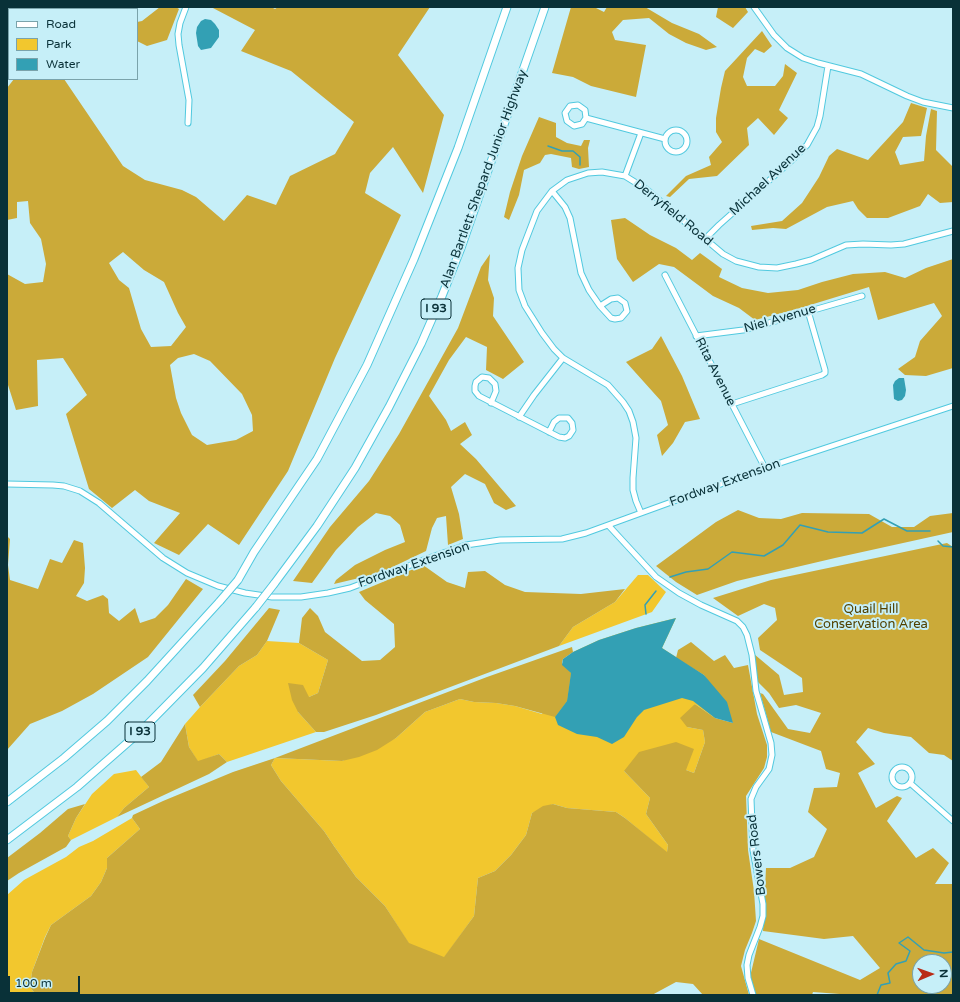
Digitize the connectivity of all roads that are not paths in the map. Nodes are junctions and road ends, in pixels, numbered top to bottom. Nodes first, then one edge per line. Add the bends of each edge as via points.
1 (185, 7) edge
2 (507, 7) edge
3 (545, 7) edge
4 (754, 7) edge
5 (828, 66) junction
6 (953, 108) edge
7 (586, 118) junction
8 (188, 123) dead end
9 (641, 134) junction
10 (665, 139) junction
11 (625, 176) junction
12 (552, 191) junction
13 (953, 231) edge
14 (705, 240) junction
15 (665, 275) dead end
16 (862, 296) dead end
17 (600, 306) junction
18 (808, 312) junction
19 (696, 336) junction
20 (563, 358) junction
21 (491, 403) junction
22 (732, 404) junction
23 (953, 406) edge
24 (520, 417) junction
25 (549, 432) junction
26 (765, 468) junction
27 (7, 484) edge
28 (641, 514) junction
29 (609, 526) junction
30 (910, 783) junction
31 (7, 802) edge
32 (953, 821) edge
33 (7, 840) edge
34 (752, 995) edge

1 - 8 street via 178,34 189,100
2 - 31 highway, I 93, bridge via 458,148 414,259 367,365 317,459 238,580 220,601 147,681 107,720 64,758
3 - 33 highway, Alan Bartlett Shepard Junior Highway / I 93, bridge via 442,296 389,407 317,526 256,607 203,668 142,730 77,787
4 - 5 street via 787,48 803,58
5 - 6 street via 861,74 923,102
5 - 14 street, Michael Avenue via 817,127 806,145
7 - 7 street via 580,125 572,126 567,121 565,113 570,106 578,105 585,110
7 - 9 street
9 - 10 street
9 - 11 street
10 - 10 street via 670,132 678,131 684,136 686,144 681,151 672,152 667,148
11 - 12 street, Derryfield Road via 602,172 588,173 567,180
11 - 14 street, Derryfield Road via 646,189
12 - 17 street via 570,218 581,273
12 - 20 street, Derryfield Road via 533,220 522,250 518,275 519,290 525,306 549,343
13 - 14 street, Derryfield Road via 896,245 846,245 804,262 771,268 736,261
15 - 19 street, Rita Avenue
16 - 18 street, Niel Avenue
17 - 17 street via 610,318 615,319 623,317 627,311 625,303 618,298
18 - 19 street, Niel Avenue via 743,330
18 - 22 street via 824,373
19 - 22 street, Rita Avenue
20 - 24 street via 534,394
20 - 28 street, Derryfield Road via 608,386 629,411 636,438 633,490
21 - 21 street via 496,390 495,384 489,378 480,378 475,384 475,391
21 - 24 street
22 - 26 street, Rita Avenue
23 - 26 street, Fordway Extension
24 - 25 street
25 - 25 street via 561,438 568,437 572,432 572,423 566,417 559,418
26 - 28 street, Fordway Extension
27 - 29 street, Fordway Extension via 64,486 80,491 99,503 163,558 184,571 226,588 272,597 301,597 340,591 466,545 500,540 562,538
28 - 29 street, Fordway Extension
29 - 34 street, Bowers Road via 656,577 701,605 737,621 747,635 756,691 772,755 769,769 751,799 754,850 763,904 763,916 747,966
30 - 30 street via 913,777 909,769 902,766 894,770 892,778 896,785 902,787
30 - 32 street

